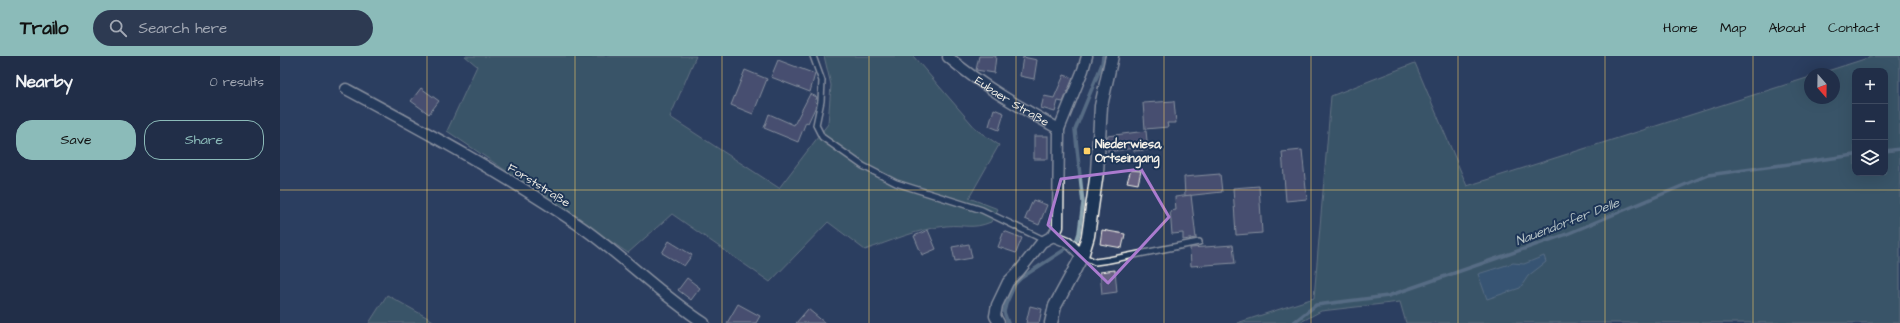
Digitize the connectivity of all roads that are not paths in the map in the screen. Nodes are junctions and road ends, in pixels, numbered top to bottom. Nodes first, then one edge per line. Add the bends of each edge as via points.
1 (813, 56) edge
2 (948, 56) edge
3 (1087, 56) edge
4 (1112, 56) edge
5 (346, 89) dead end
6 (1059, 129) junction
7 (1049, 238) junction
8 (1199, 242) dead end
9 (1074, 249) junction
10 (704, 323) edge
11 (999, 323) edge
12 (1052, 323) edge

1 - 7 lane via 822,81 816,125 822,137 863,166 896,183 982,210
2 - 6 street, Eubaer Straße via 972,77 999,95
3 - 6 street, Eubaer Straße
4 - 9 street via 1101,106 1097,172 1088,236
5 - 10 street, Forststraße via 504,178 583,229
6 - 7 street, Eubaer Straße via 1058,227
7 - 9 street
7 - 11 street, Eubaer Straße via 1036,248 1008,282 997,305 995,316
8 - 9 lane via 1095,262
9 - 12 street

